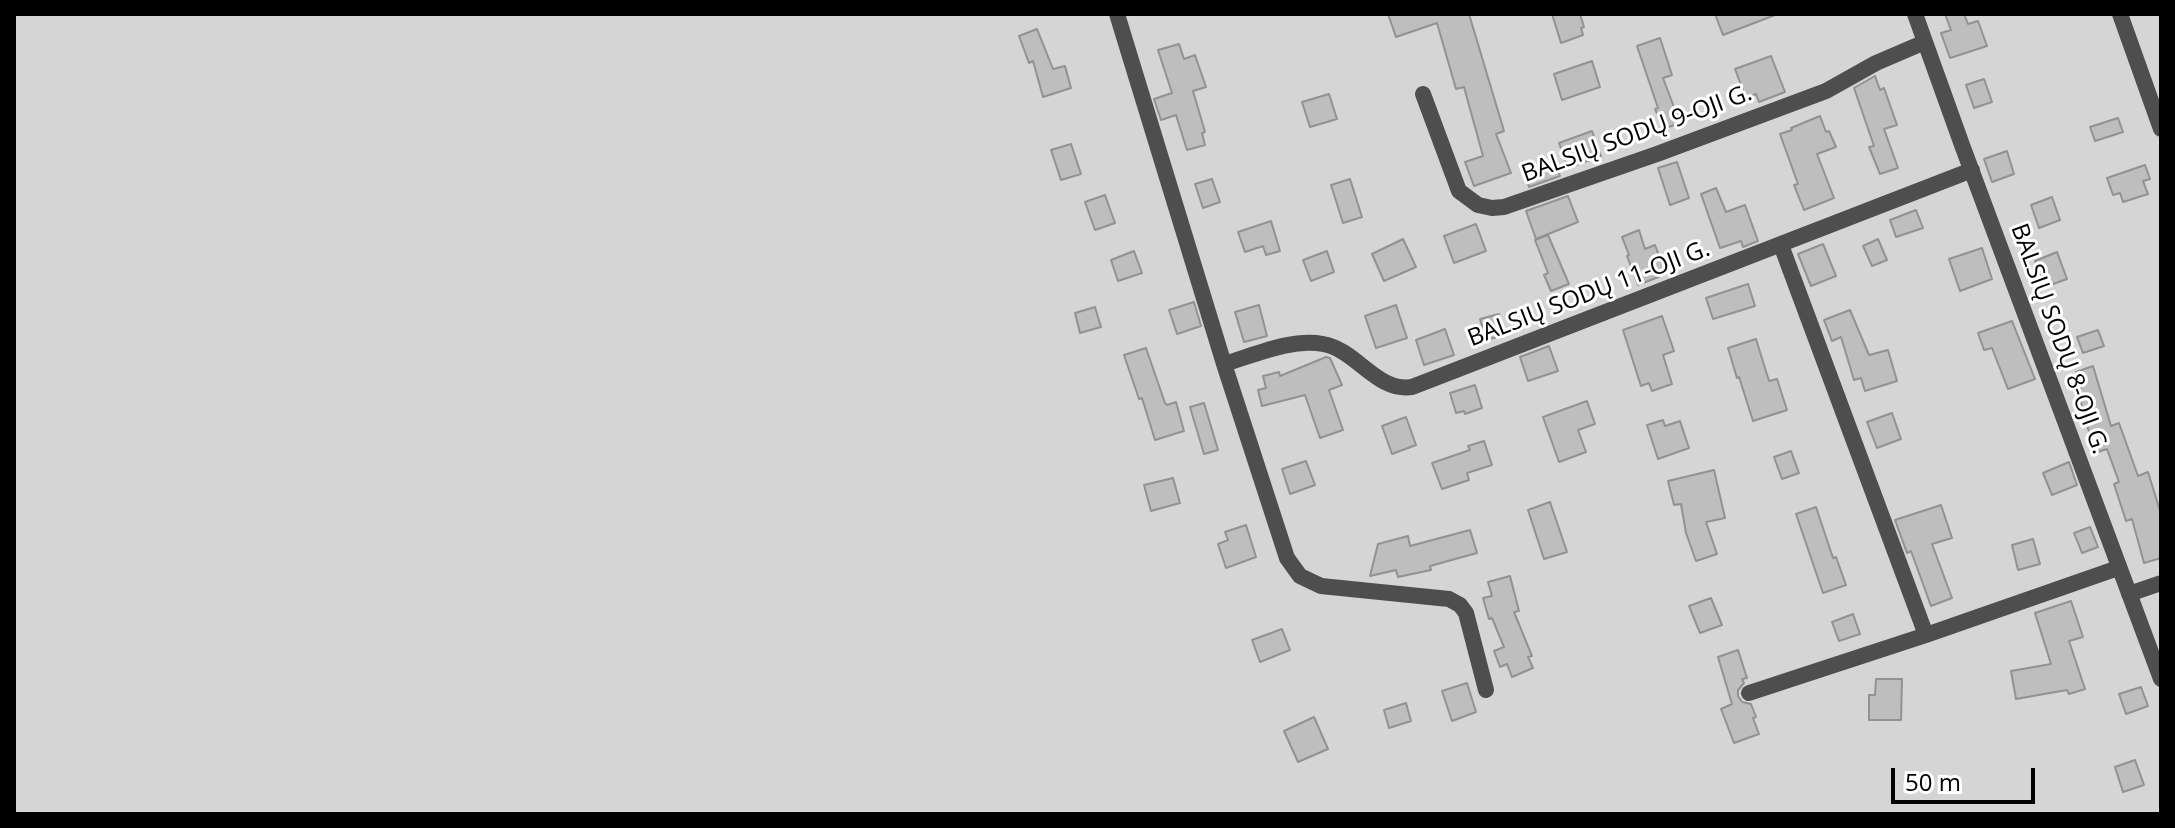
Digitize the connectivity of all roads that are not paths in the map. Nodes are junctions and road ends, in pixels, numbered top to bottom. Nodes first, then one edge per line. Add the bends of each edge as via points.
1 (1117, 14) edge
2 (1915, 14) edge
3 (2120, 14) edge
4 (1925, 42) junction
5 (1423, 94) dead end
6 (2161, 129) edge
7 (1972, 170) junction
8 (1781, 245) junction
9 (1224, 364) junction
10 (2118, 568) junction
11 (2161, 583) edge
12 (2129, 594) junction
13 (1926, 635) junction
14 (2161, 679) edge
15 (1486, 690) dead end
16 (1749, 693) dead end

1 - 9 street
2 - 4 street, BALSIŲ SODŲ 8-OJI G.
3 - 6 street
4 - 5 street, BALSIŲ SODŲ 9-OJI G. via 1826,91 1504,207 1478,205 1459,191
4 - 7 street, BALSIŲ SODŲ 8-OJI G.
7 - 8 street, BALSIŲ SODŲ 11-OJI G.
7 - 10 street, BALSIŲ SODŲ 8-OJI G.
8 - 9 street, BALSIŲ SODŲ 11-OJI G. via 1412,387 1384,382 1326,344 1286,346
8 - 13 street
9 - 15 street via 1287,558 1300,576 1321,586 1449,599 1460,605
10 - 12 street, BALSIŲ SODŲ 8-OJI G.
10 - 13 street
11 - 12 street
12 - 14 street, BALSIŲ SODŲ 8-OJI G.
13 - 16 street

